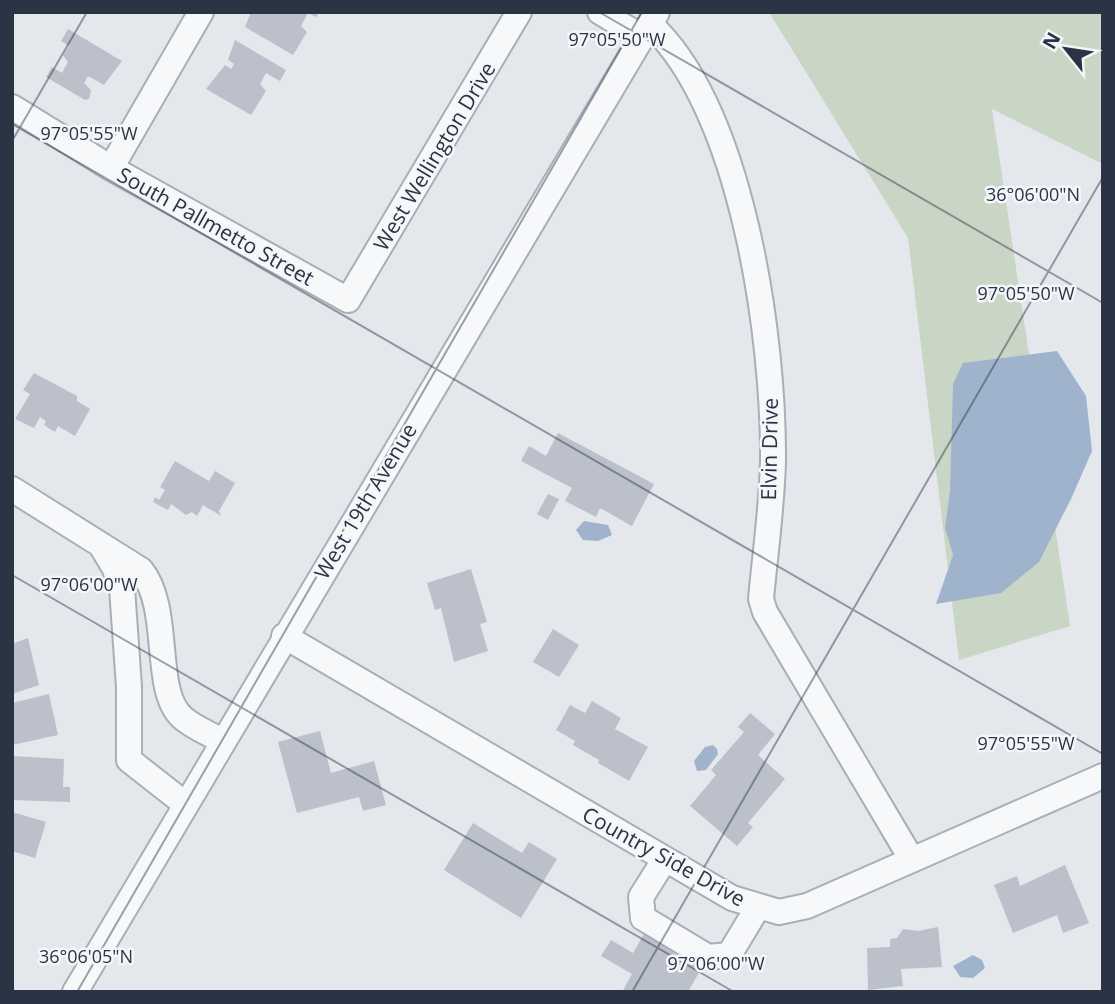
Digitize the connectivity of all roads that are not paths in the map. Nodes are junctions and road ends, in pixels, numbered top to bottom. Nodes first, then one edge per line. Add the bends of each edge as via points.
1 (201, 12) edge
2 (519, 12) edge
3 (600, 12) edge
4 (650, 25) edge
5 (12, 107) edge
6 (111, 168) junction
7 (348, 300) joint
8 (12, 489) edge
9 (97, 541) junction
10 (284, 635) junction
11 (222, 741) junction
12 (1103, 776) edge
13 (185, 804) junction
14 (665, 859) junction
15 (912, 860) junction
16 (758, 907) junction
17 (75, 992) edge

1 - 6 street
2 - 7 street, West Wellington Drive
3 - 4 street, Elvin Drive
4 - 10 street, West 19th Avenue
4 - 15 street, Elvin Drive via 665,38 694,81 730,161 748,237 770,380 773,462 761,599 765,612
5 - 6 street, South Pallmetto Street
6 - 7 street, South Pallmetto Street
8 - 9 street
9 - 11 street via 141,570 151,582 168,699 182,719
9 - 13 street via 122,589 129,760
10 - 11 street, West 19th Avenue
10 - 14 street, Country Side Drive
11 - 13 street, West 19th Avenue
12 - 15 street, Country Side Drive
13 - 17 street, West 19th Avenue
14 - 16 street, Country Side Drive via 732,898
14 - 16 street via 641,897 643,918 708,957 729,955
15 - 16 street, Country Side Drive via 807,906 779,912

